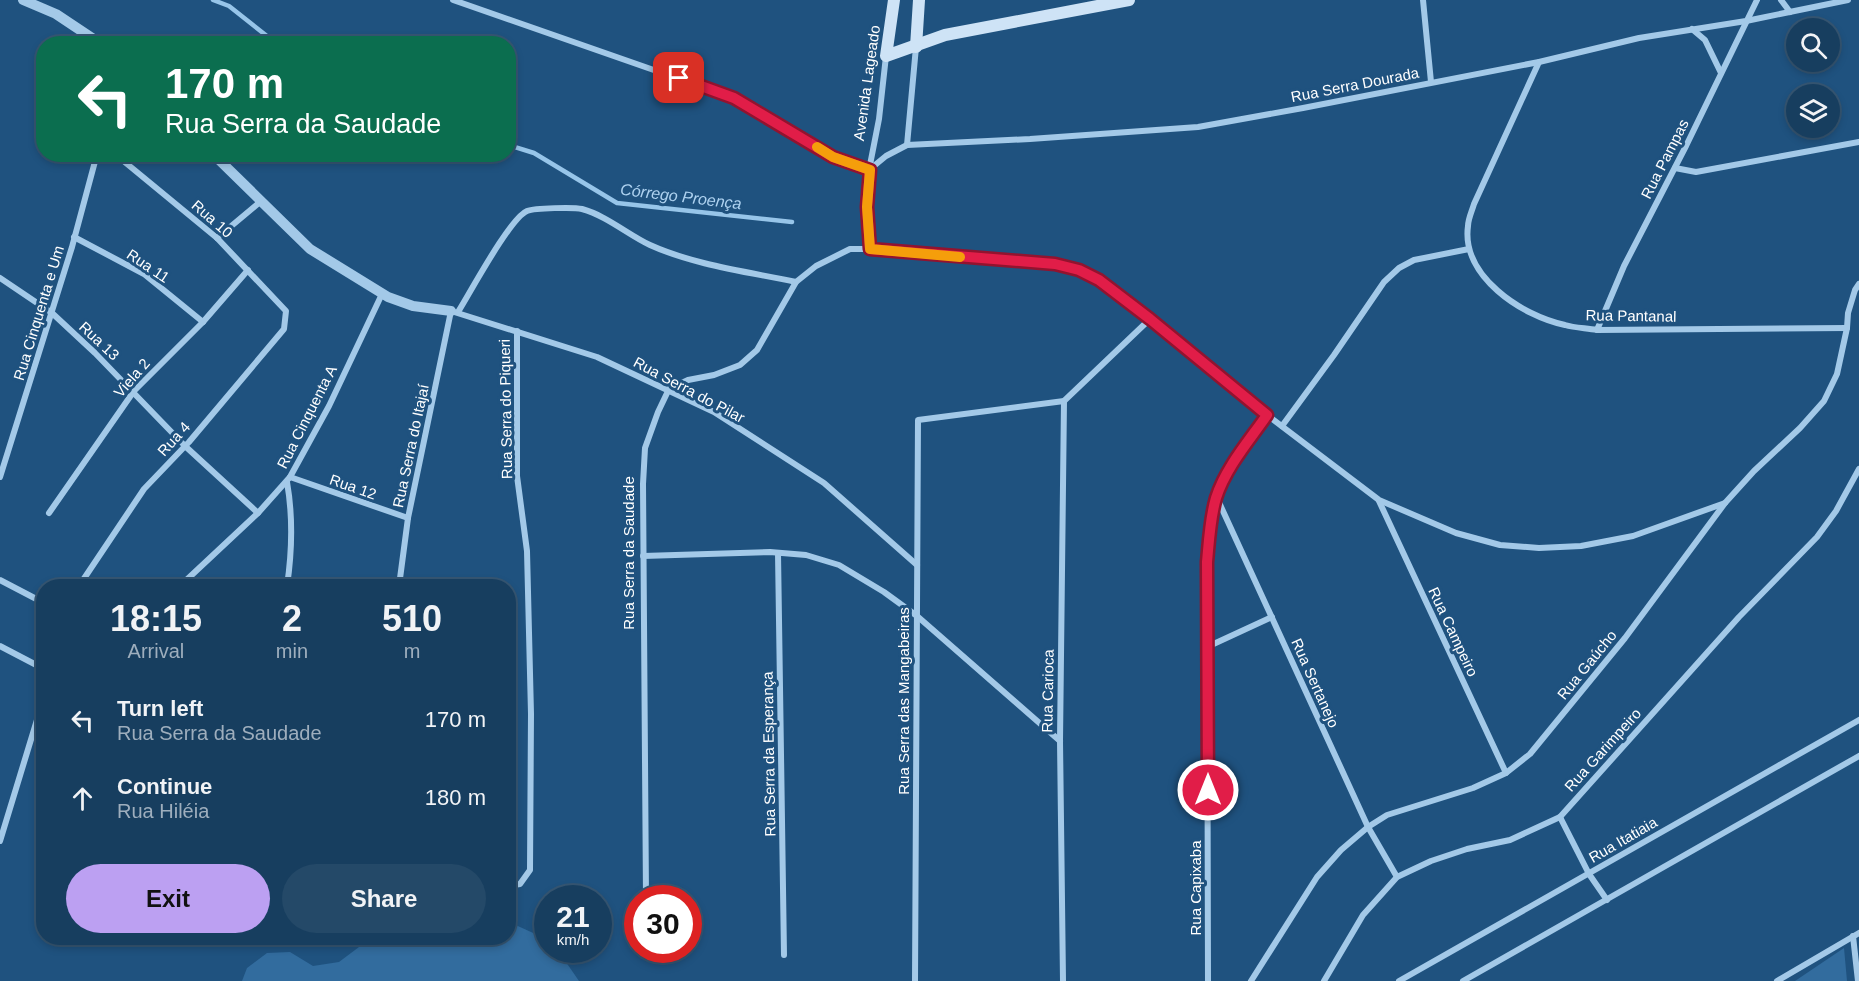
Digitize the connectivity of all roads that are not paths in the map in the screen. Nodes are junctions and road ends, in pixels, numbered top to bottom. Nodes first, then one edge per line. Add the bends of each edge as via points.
1 (22, 0) edge
2 (453, 0) edge
3 (894, 0) edge
4 (920, 0) edge
5 (1129, 0) edge
6 (1423, 0) edge
7 (1757, 0) edge
8 (1781, 0) edge
9 (1848, 0) edge
10 (1790, 12) junction
11 (1746, 21) junction
12 (1692, 29) junction
13 (89, 36) edge
14 (916, 47) junction
15 (886, 56) junction
16 (1539, 62) junction
17 (1721, 73) junction
18 (1431, 82) junction
19 (1859, 142) edge
20 (907, 145) junction
21 (95, 162) edge
22 (125, 162) edge
23 (221, 162) edge
24 (1675, 168) junction
25 (870, 170) junction
26 (260, 202) junction
27 (74, 237) junction
28 (217, 238) junction
29 (870, 249) junction
30 (1470, 249) junction
31 (248, 270) junction
32 (0, 278) edge
33 (796, 282) junction
34 (1859, 284) edge
35 (382, 294) junction
36 (286, 311) joint
37 (454, 312) junction
38 (52, 313) junction
39 (1150, 319) junction
40 (202, 322) junction
41 (1847, 328) junction
42 (1597, 330) junction
43 (517, 331) junction
44 (669, 389) junction
45 (134, 391) junction
46 (1064, 401) junction
47 (1267, 415) junction
48 (1282, 426) junction
49 (185, 446) junction
50 (1859, 469) edge
51 (0, 477) edge
52 (289, 479) junction
53 (1216, 497) junction
54 (1379, 501) junction
55 (1725, 503) junction
56 (49, 513) dead end
57 (258, 513) junction
58 (408, 519) junction
59 (778, 553) junction
60 (644, 556) junction
61 (917, 565) junction
62 (0, 579) edge
63 (84, 579) edge
64 (187, 579) edge
65 (288, 579) edge
66 (400, 579) edge
67 (36, 599) edge
68 (917, 616) junction
69 (1272, 617) junction
70 (0, 646) edge
71 (1207, 647) junction
72 (36, 665) edge
73 (1859, 720) edge
74 (36, 723) edge
75 (1060, 741) junction
76 (1859, 756) edge
77 (1506, 773) junction
78 (1560, 817) junction
79 (1368, 827) junction
80 (0, 841) edge
81 (1588, 874) junction
82 (1397, 877) junction
83 (516, 884) edge
84 (645, 885) edge
85 (1607, 900) junction
86 (1856, 935) edge
87 (784, 955) dead end
88 (1327, 979) edge
89 (915, 981) edge
90 (1063, 981) edge
91 (1208, 981) edge
92 (1251, 981) edge
93 (1399, 981) edge
94 (1463, 981) edge
95 (1777, 981) edge
96 (1858, 981) edge

1 - 13 street via 56,14
2 - 25 street via 734,98 833,157
3 - 15 main road, Avenida Lageado
4 - 14 main road
5 - 14 main road via 945,34
6 - 18 street
7 - 11 street, Rua Pampas
8 - 10 street
9 - 10 street, Rua Serra Dourada
10 - 11 street, Rua Serra Dourada
11 - 12 street, Rua Serra Dourada
11 - 17 street, Rua Pampas
12 - 16 street, Rua Serra Dourada
12 - 17 street via 1705,40
14 - 15 main road
14 - 20 street
15 - 25 street, Avenida Lageado
16 - 18 street, Rua Serra Dourada
16 - 30 street, Rua Pantanal via 1474,204 1467,227
17 - 24 street, Rua Pampas
18 - 20 street, Rua Serra Dourada via 1198,127
19 - 24 street via 1696,172
20 - 25 street, Rua Serra Dourada
21 - 27 street, Rua Cinquenta e Um
22 - 28 street, Rua 10
23 - 26 street
24 - 42 street, Rua Pampas via 1624,266
25 - 29 street, Avenida Lageado
26 - 28 street
26 - 35 street via 310,249
27 - 38 street, Rua Cinquenta e Um
27 - 40 street, Rua 11 via 144,274
28 - 31 street, Rua 10
29 - 33 street via 850,249 816,266
29 - 39 street via 1055,264 1099,280
30 - 42 street, Rua Pantanal via 1477,269 1504,297 1563,325
30 - 48 street via 1414,260 1383,282
31 - 36 street, Rua 10
31 - 40 street, Viela 2
32 - 38 street, Rua 13
33 - 37 street via 684,257 650,245 597,214 579,208 552,208 527,211 513,224
33 - 44 street via 757,350 740,365
34 - 41 street, Rua Gaúcho
35 - 37 street via 413,306
35 - 52 street, Rua Cinquenta A
36 - 49 street, Rua 4 via 284,329
37 - 43 street, Rua Serra do Pilar
37 - 58 street, Rua Serra do Itajaí
38 - 45 street, Rua 13
38 - 51 street, Rua Cinquenta e Um
39 - 46 street
39 - 47 street
40 - 45 street, Viela 2
41 - 42 street, Rua Pantanal
41 - 55 street, Rua Gaúcho via 1837,374 1824,401
43 - 44 street, Rua Serra do Pilar via 597,357
43 - 83 street, Rua Serra do Piqueri via 517,476 527,551 531,714 530,870
44 - 60 street, Rua Serra da Saudade via 645,448
44 - 61 street, Rua Serra do Pilar via 714,412 824,483
45 - 49 street, Rua 13
45 - 56 street, Viela 2
46 - 61 street, Rua Serra das Mangabeiras via 918,420
46 - 75 street, Rua Carioca
47 - 48 street
47 - 53 street, Rua Capixaba via 1230,468
48 - 54 street
49 - 57 street, Rua 13
49 - 63 street, Rua 4 via 144,489
50 - 78 street, Rua Garimpeiro via 1817,537 1739,617
52 - 57 street, Rua Cinquenta A
52 - 58 street, Rua 12
52 - 65 street
53 - 69 street, Rua Sertanejo
53 - 71 street, Rua Capixaba via 1207,562
54 - 55 street via 1456,533 1500,545 1539,548 1581,546 1633,536
54 - 77 street, Rua Campeiro
55 - 77 street, Rua Gaúcho via 1625,638 1530,754
57 - 64 street, Rua Cinquenta A
58 - 66 street, Rua Serra do Itajaí
59 - 60 street
59 - 68 street via 806,555 839,565
59 - 87 street, Rua Serra da Esperança
60 - 84 street, Rua Serra da Saudade
61 - 68 street, Rua Serra das Mangabeiras
62 - 67 street
68 - 75 street
68 - 89 street, Rua Serra das Mangabeiras
69 - 71 street
69 - 79 street, Rua Sertanejo
70 - 72 street
71 - 91 street, Rua Capixaba
73 - 81 street, Rua Itatiaia
74 - 80 street
75 - 90 street, Rua Carioca
76 - 85 street
77 - 79 street, Rua Gaúcho via 1473,788 1387,815
78 - 81 street
78 - 82 street, Rua Garimpeiro via 1510,840 1467,849
79 - 82 street, Rua Sertanejo
79 - 92 street, Rua Gaúcho via 1341,849 1317,877
81 - 85 street
81 - 93 street, Rua Itatiaia
82 - 88 street, Rua Garimpeiro via 1363,915
85 - 94 street
86 - 95 street
86 - 96 street

